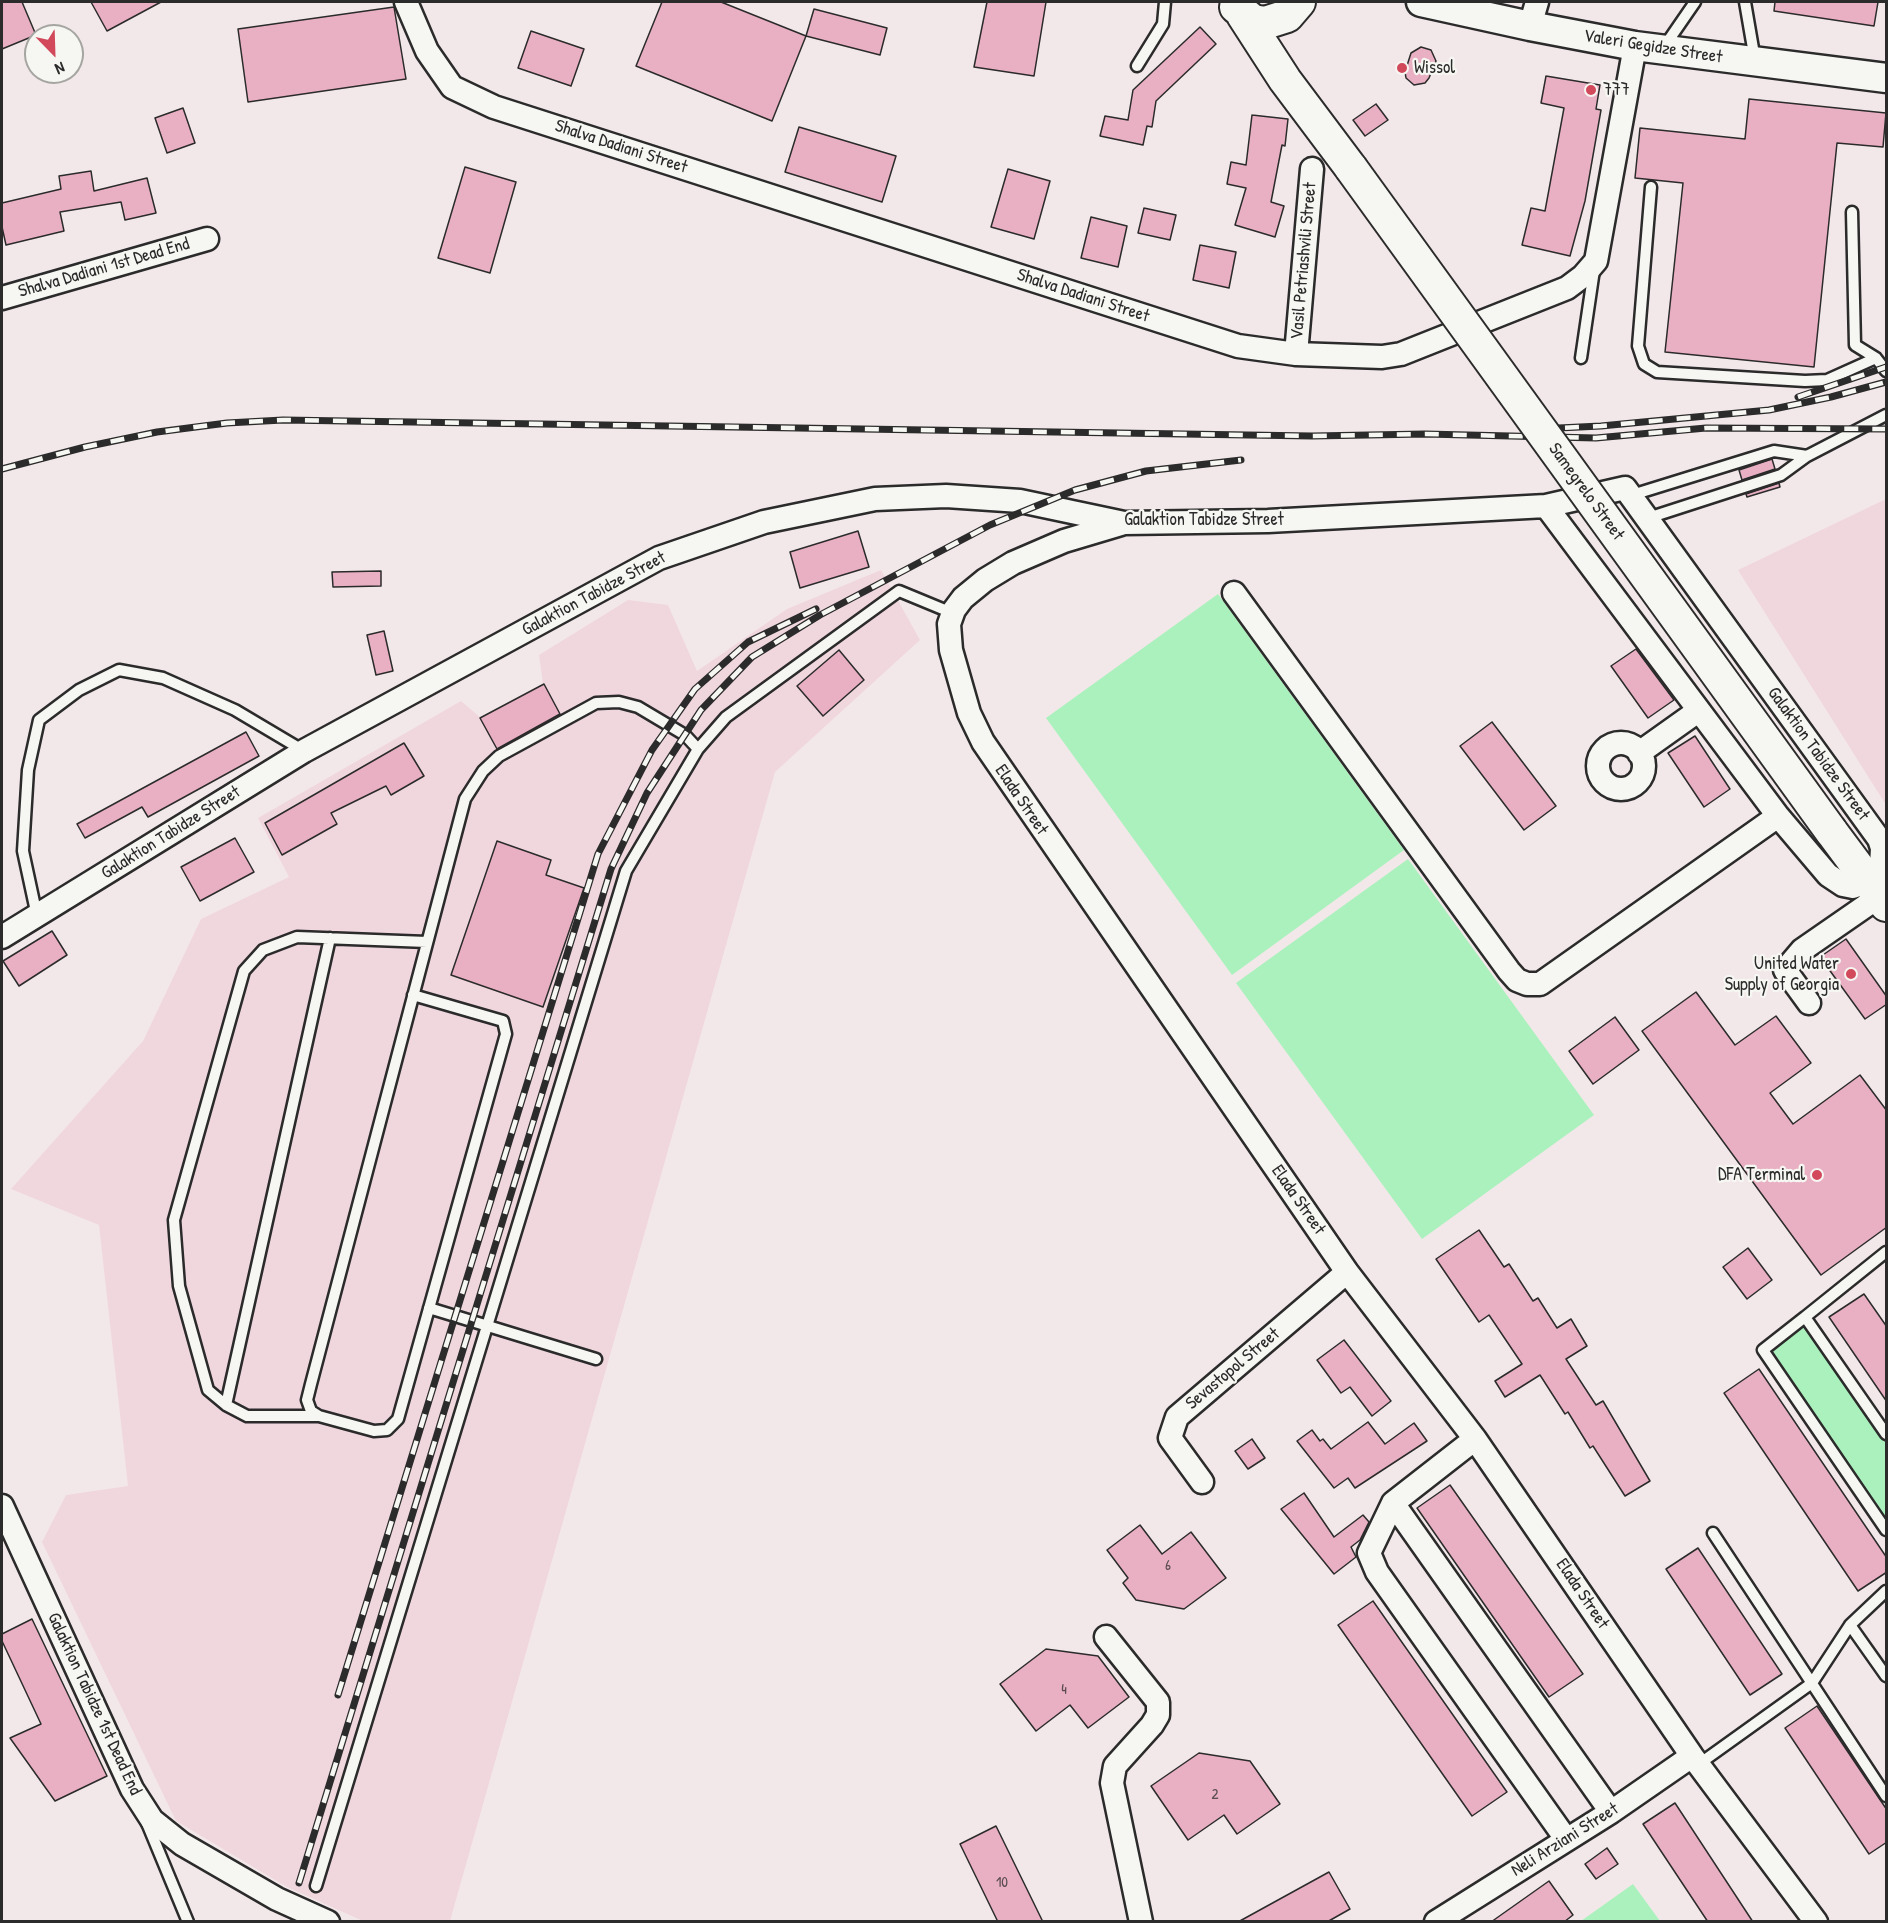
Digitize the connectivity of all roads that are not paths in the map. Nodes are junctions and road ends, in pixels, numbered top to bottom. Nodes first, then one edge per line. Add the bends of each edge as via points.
1 (406, 2) edge
2 (1165, 2) edge
3 (1421, 2) edge
4 (1695, 2) edge
5 (1745, 2) edge
6 (1236, 6) edge
7 (1293, 9) edge
8 (1533, 14) edge
9 (1649, 48) junction
10 (1755, 62) junction
11 (1137, 66) dead end
12 (1887, 78) edge
13 (1285, 80) junction
14 (1312, 169) dead end
15 (1651, 187) dead end
16 (1852, 212) dead end
17 (207, 239) dead end
18 (1596, 261) junction
19 (2, 298) edge
20 (1296, 354) junction
21 (1581, 358) dead end
22 (1875, 358) junction
23 (1887, 372) edge
24 (1887, 415) edge
25 (1806, 456) junction
26 (1632, 495) junction
27 (1546, 506) junction
28 (1648, 518) junction
29 (1124, 523) junction
30 (1234, 593) dead end
31 (954, 610) junction
32 (1698, 711) junction
33 (698, 749) junction
34 (304, 751) junction
35 (1640, 753) dead end
36 (1778, 816) junction
37 (1879, 894) edge
38 (37, 916) junction
39 (2, 937) edge
40 (330, 938) junction
41 (428, 942) junction
42 (414, 995) junction
43 (1809, 1003) dead end
44 (1887, 1252) edge
45 (1347, 1272) junction
46 (429, 1308) junction
47 (1805, 1317) junction
48 (488, 1325) junction
49 (596, 1359) dead end
50 (226, 1406) junction
51 (319, 1416) junction
52 (1887, 1434) edge
53 (1475, 1438) junction
54 (1202, 1482) dead end
55 (1393, 1503) junction
56 (2, 1506) edge
57 (1887, 1530) edge
58 (1713, 1533) dead end
59 (8, 1539) edge
60 (1887, 1591) edge
61 (1850, 1625) junction
62 (1106, 1637) dead end
63 (1887, 1676) edge
64 (1812, 1683) junction
65 (1696, 1760) junction
66 (132, 1789) junction
67 (1887, 1796) edge
68 (1611, 1812) junction
69 (1566, 1839) junction
70 (316, 1886) dead end
71 (188, 1922) edge
72 (328, 1922) edge
73 (1141, 1922) edge
74 (1436, 1922) edge
75 (1816, 1922) edge

1 - 20 street, Shalva Dadiani Street via 427,51 452,87 472,98 1238,346
2 - 11 lane via 1163,24
3 - 8 street, Valeri Gegidze Street
4 - 9 lane
5 - 10 lane
6 - 7 main road via 1265,23
6 - 13 main road, Samegrelo Street
7 - 13 main road
8 - 9 street, Valeri Gegidze Street
9 - 10 street, Valeri Gegidze Street
9 - 18 street
10 - 12 street, Valeri Gegidze Street
13 - 37 main road, Samegrelo Street, bridge
14 - 20 street, Vasil Petriashvili Street
15 - 22 lane via 1638,346 1644,364 1657,372 1805,381 1827,380
16 - 22 lane via 1855,345
17 - 19 street, Shalva Dadiani 1st Dead End
18 - 20 street, Shalva Dadiani Street via 1567,288 1401,354
18 - 21 lane
22 - 23 lane
24 - 25 lane
25 - 26 lane via 1774,451
25 - 28 lane via 1781,475
26 - 27 street, Galaktion Tabidze Street via 1625,488
26 - 28 street, Galaktion Tabidze Street
27 - 29 street, Galaktion Tabidze Street via 1268,521
27 - 32 street
28 - 37 street, Galaktion Tabidze Street via 1879,839 1883,857
29 - 31 street via 1064,541 1013,563 985,580
29 - 34 street, Galaktion Tabidze Street via 1020,501 946,496 875,499 764,522 659,558
30 - 36 street via 1517,980 1540,984
31 - 33 lane via 899,591 726,717
31 - 45 street, Elada Street via 949,624 951,650 969,713 983,742
32 - 35 street
32 - 36 street
33 - 41 lane via 685,735 639,707 619,702 596,703 499,756 483,771 465,799
33 - 48 lane via 626,871
34 - 38 street, Galaktion Tabidze Street
34 - 38 lane via 236,710 163,678 119,670 79,690 39,720 28,770 23,851
36 - 37 street via 1835,881
37 - 43 street via 1802,950 1785,970
38 - 39 street, Galaktion Tabidze Street
40 - 41 lane
40 - 50 lane
40 - 50 lane via 297,937 263,950 244,971 174,1220 179,1286 208,1390
41 - 42 lane
42 - 46 lane via 503,1021 506,1034
42 - 51 lane via 307,1400 311,1411
44 - 47 lane
45 - 53 street, Elada Street
45 - 54 street, Sevastopol Street via 1177,1417 1170,1438
46 - 48 lane
46 - 51 lane via 398,1419 387,1430 374,1431
47 - 52 lane
47 - 57 lane via 1763,1350
48 - 49 lane
48 - 70 lane
50 - 51 lane via 247,1416
53 - 55 street
53 - 65 street, Elada Street
55 - 68 street
55 - 69 street via 1369,1553 1377,1572
56 - 59 street, Galaktion Tabidze 1st Dead End
58 - 64 lane
59 - 66 street, Galaktion Tabidze 1st Dead End
60 - 61 lane
61 - 63 lane
61 - 64 lane
62 - 73 street via 1158,1702 1158,1715 1115,1766 1112,1783
64 - 65 lane
64 - 67 lane
65 - 68 street, Neli Arziani Street
65 - 75 street, Elada Street
66 - 71 lane
66 - 72 street, Galaktion Tabidze 1st Dead End via 153,1820 182,1844 277,1899
68 - 69 street, Neli Arziani Street
69 - 74 street, Neli Arziani Street

